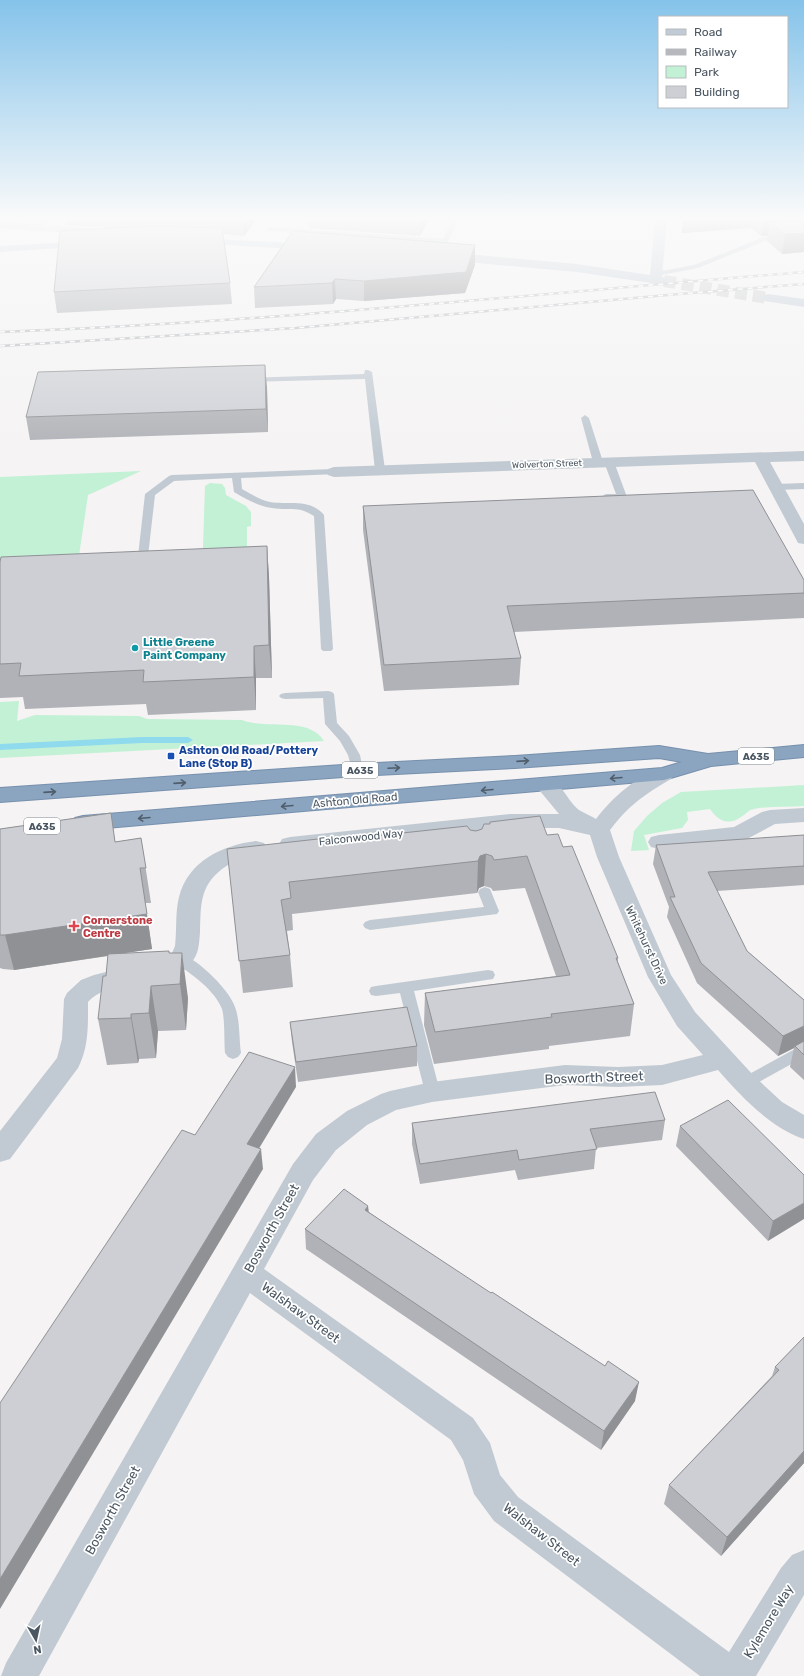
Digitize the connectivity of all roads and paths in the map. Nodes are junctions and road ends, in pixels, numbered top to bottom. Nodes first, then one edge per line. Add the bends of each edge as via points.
1 (770, 298) tunnel mouth
2 (804, 303) edge
3 (236, 381) edge
4 (585, 418) dead end
5 (804, 456) edge
6 (760, 457) junction
7 (604, 462) junction
8 (380, 470) junction
9 (334, 472) joint
10 (236, 475) junction
11 (804, 486) edge
12 (776, 487) junction
13 (598, 498) edge
14 (804, 539) edge
15 (142, 565) edge
16 (327, 649) dead end
17 (285, 696) dead end
18 (804, 751) edge
19 (709, 760) junction
20 (356, 770) junction
21 (664, 774) junction
22 (546, 785) junction
23 (4, 794) edge
24 (804, 815) edge
25 (71, 825) edge
26 (599, 830) junction
27 (659, 842) dead end
28 (485, 892) dead end
29 (370, 925) dead end
30 (181, 959) junction
31 (488, 975) dead end
32 (406, 986) junction
33 (376, 991) dead end
34 (804, 1050) edge
35 (233, 1053) dead end
36 (722, 1058) junction
37 (745, 1083) junction
38 (432, 1092) junction
39 (804, 1128) edge
40 (0, 1151) edge
41 (246, 1273) junction
42 (804, 1567) edge
43 (19, 1676) edge
44 (730, 1676) edge
45 (735, 1676) edge

1 - 2 street
3 - 8 lane via 368,374
4 - 7 lane
5 - 6 street, Wolverton Street
6 - 7 street, Wolverton Street
6 - 12 street
7 - 8 street, Wolverton Street
7 - 13 lane via 622,497
8 - 9 street, Wolverton Street
9 - 10 lane
10 - 15 lane via 172,478 150,494
10 - 16 lane via 237,490 260,502 272,506 307,506 319,515
11 - 12 lane
12 - 14 street
17 - 20 lane via 328,694 331,724 345,739 354,755
18 - 19 highway, Ashton Old Road / A635
20 -> 19 highway, Ashton Old Road / A635 via 659,752
19 - 21 highway, Ashton Old Road / A635
23 -> 20 highway, Ashton Old Road / A635
21 -> 22 highway, Ashton Old Road / A635
21 - 26 street via 634,792 614,810
22 -> 25 highway, Ashton Old Road / A635
22 - 26 street via 571,814
24 - 27 street via 770,817 739,834
26 - 30 street, Falconwood Way via 559,821 510,821 466,832 248,848 232,853 213,864 199,877 192,893 188,948
26 - 36 street, Whitehurst Drive via 608,857 660,977 686,1020
28 - 29 lane via 492,910
30 - 35 lane via 203,975 217,990 229,1009
30 - 40 street via 168,969 150,975 114,979 92,985 76,998 75,1038 70,1061
31 - 32 lane
32 - 33 lane
32 - 38 lane
34 - 37 lane
36 - 37 street, Whitehurst Drive
36 - 38 street, Bosworth Street via 662,1075 565,1075
37 - 39 street, Whitehurst Drive via 774,1109
38 - 41 street, Bosworth Street via 390,1101 357,1118 326,1142 303,1172
41 - 43 street, Bosworth Street
41 - 44 street, Walshaw Street via 462,1429 478,1454 486,1483 506,1509
42 - 45 street, Kylemore Way via 793,1580

